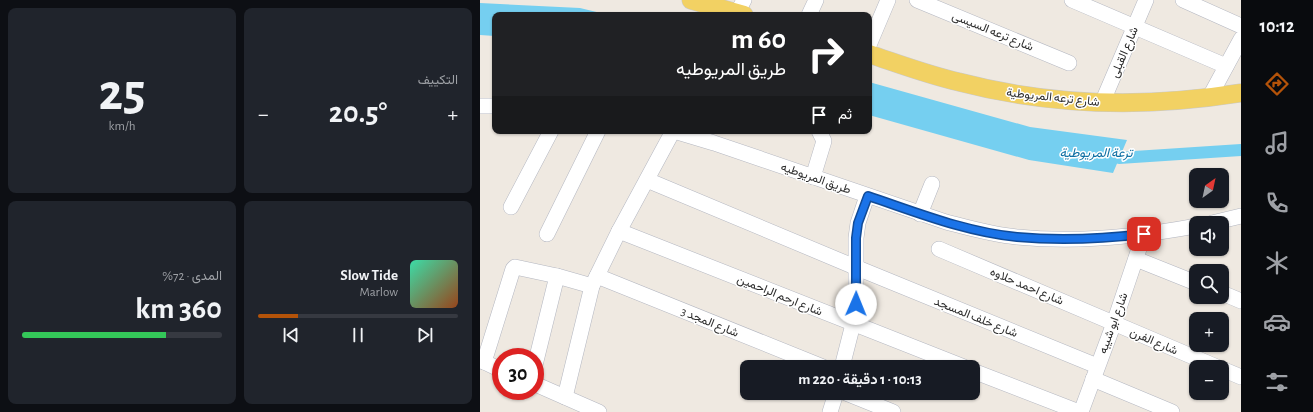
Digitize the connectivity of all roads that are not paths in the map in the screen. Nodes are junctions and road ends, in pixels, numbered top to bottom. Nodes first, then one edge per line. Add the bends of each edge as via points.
1 (690, 0) edge
2 (816, 0) edge
3 (888, 0) edge
4 (918, 0) edge
5 (1072, 0) edge
6 (1146, 0) edge
7 (1183, 0) edge
8 (742, 9) edge
9 (810, 12) edge
10 (1241, 26) edge
11 (1134, 28) junction
12 (872, 37) edge
13 (1241, 39) edge
14 (872, 55) edge
15 (1069, 63) dead end
16 (1226, 66) junction
17 (1241, 93) edge
18 (1209, 98) junction
19 (1102, 103) junction
20 (480, 106) edge
21 (492, 106) edge
22 (549, 134) edge
23 (597, 134) edge
24 (672, 134) edge
25 (684, 134) edge
26 (820, 134) edge
27 (813, 177) junction
28 (647, 180) junction
29 (932, 184) dead end
30 (868, 196) junction
31 (511, 207) dead end
32 (920, 214) junction
33 (1241, 216) edge
34 (1229, 219) edge
35 (1189, 227) edge
36 (619, 231) junction
37 (547, 234) dead end
38 (1144, 234) junction
39 (939, 249) dead end
40 (1136, 258) junction
41 (855, 267) junction
42 (557, 276) junction
43 (1189, 280) edge
44 (595, 281) junction
45 (1229, 296) edge
46 (1241, 301) edge
47 (853, 324) junction
48 (1114, 324) junction
49 (540, 348) edge
50 (804, 360) edge
51 (844, 360) edge
52 (946, 360) edge
53 (1200, 360) edge
54 (482, 361) edge
55 (492, 366) edge
56 (1229, 372) edge
57 (1095, 373) junction
58 (980, 374) edge
59 (1241, 377) edge
60 (544, 388) edge
61 (565, 397) junction
62 (834, 400) edge
63 (863, 400) edge
64 (595, 411) edge
65 (830, 412) edge
66 (893, 412) edge
67 (1080, 412) edge
68 (1172, 412) edge

1 - 8 main road
2 - 9 street
3 - 12 street
4 - 15 street, شارع ترعه السيسى
5 - 11 street
6 - 11 street, شارع القبلى
7 - 10 street
11 - 16 street
11 - 19 street, شارع القبلى
13 - 16 street
14 - 19 main road, شارع ترعه المريوطية via 958,82 1006,93
16 - 18 street
17 - 18 main road, شارع ترعه المريوطية
18 - 19 main road, شارع ترعه المريوطية
20 - 21 street
22 - 31 street
23 - 37 street
24 - 28 street
25 - 27 street, طريق المريوطيه
26 - 27 street via 824,141
27 - 30 street, طريق المريوطيه
28 - 36 street
28 - 41 street, شارع خلف المسجد
29 - 32 street
30 - 32 street, طريق المريوطيه
30 - 41 street via 858,223
32 - 38 street, طريق المريوطيه via 965,227 1016,237 1107,238
33 - 34 street
35 - 38 street, طريق المريوطيه
36 - 44 street
36 - 47 street, شارع ارحم الراحمين
38 - 40 street, شارع ابو شيبه
39 - 48 street, شارع احمد حلاوه
40 - 43 street
40 - 48 street, شارع ابو شيبه
41 - 47 street via 856,304
41 - 57 street, شارع خلف المسجد
42 - 44 street, شارع المجد 3
42 - 49 street
42 - 54 street, شارع المجد 3 via 513,268
44 - 50 street, شارع المجد 3
44 - 61 street
45 - 46 street
47 - 51 street
47 - 52 street, شارع ارحم الراحمين
48 - 53 street, شارع الفرن
48 - 57 street, شارع ابو شيبه
54 - 55 street
56 - 59 street
57 - 67 street, شارع ابو شيبه
57 - 68 street, شارع خلف المسجد
58 - 67 street
60 - 61 street
61 - 64 street
62 - 65 street
63 - 66 street

